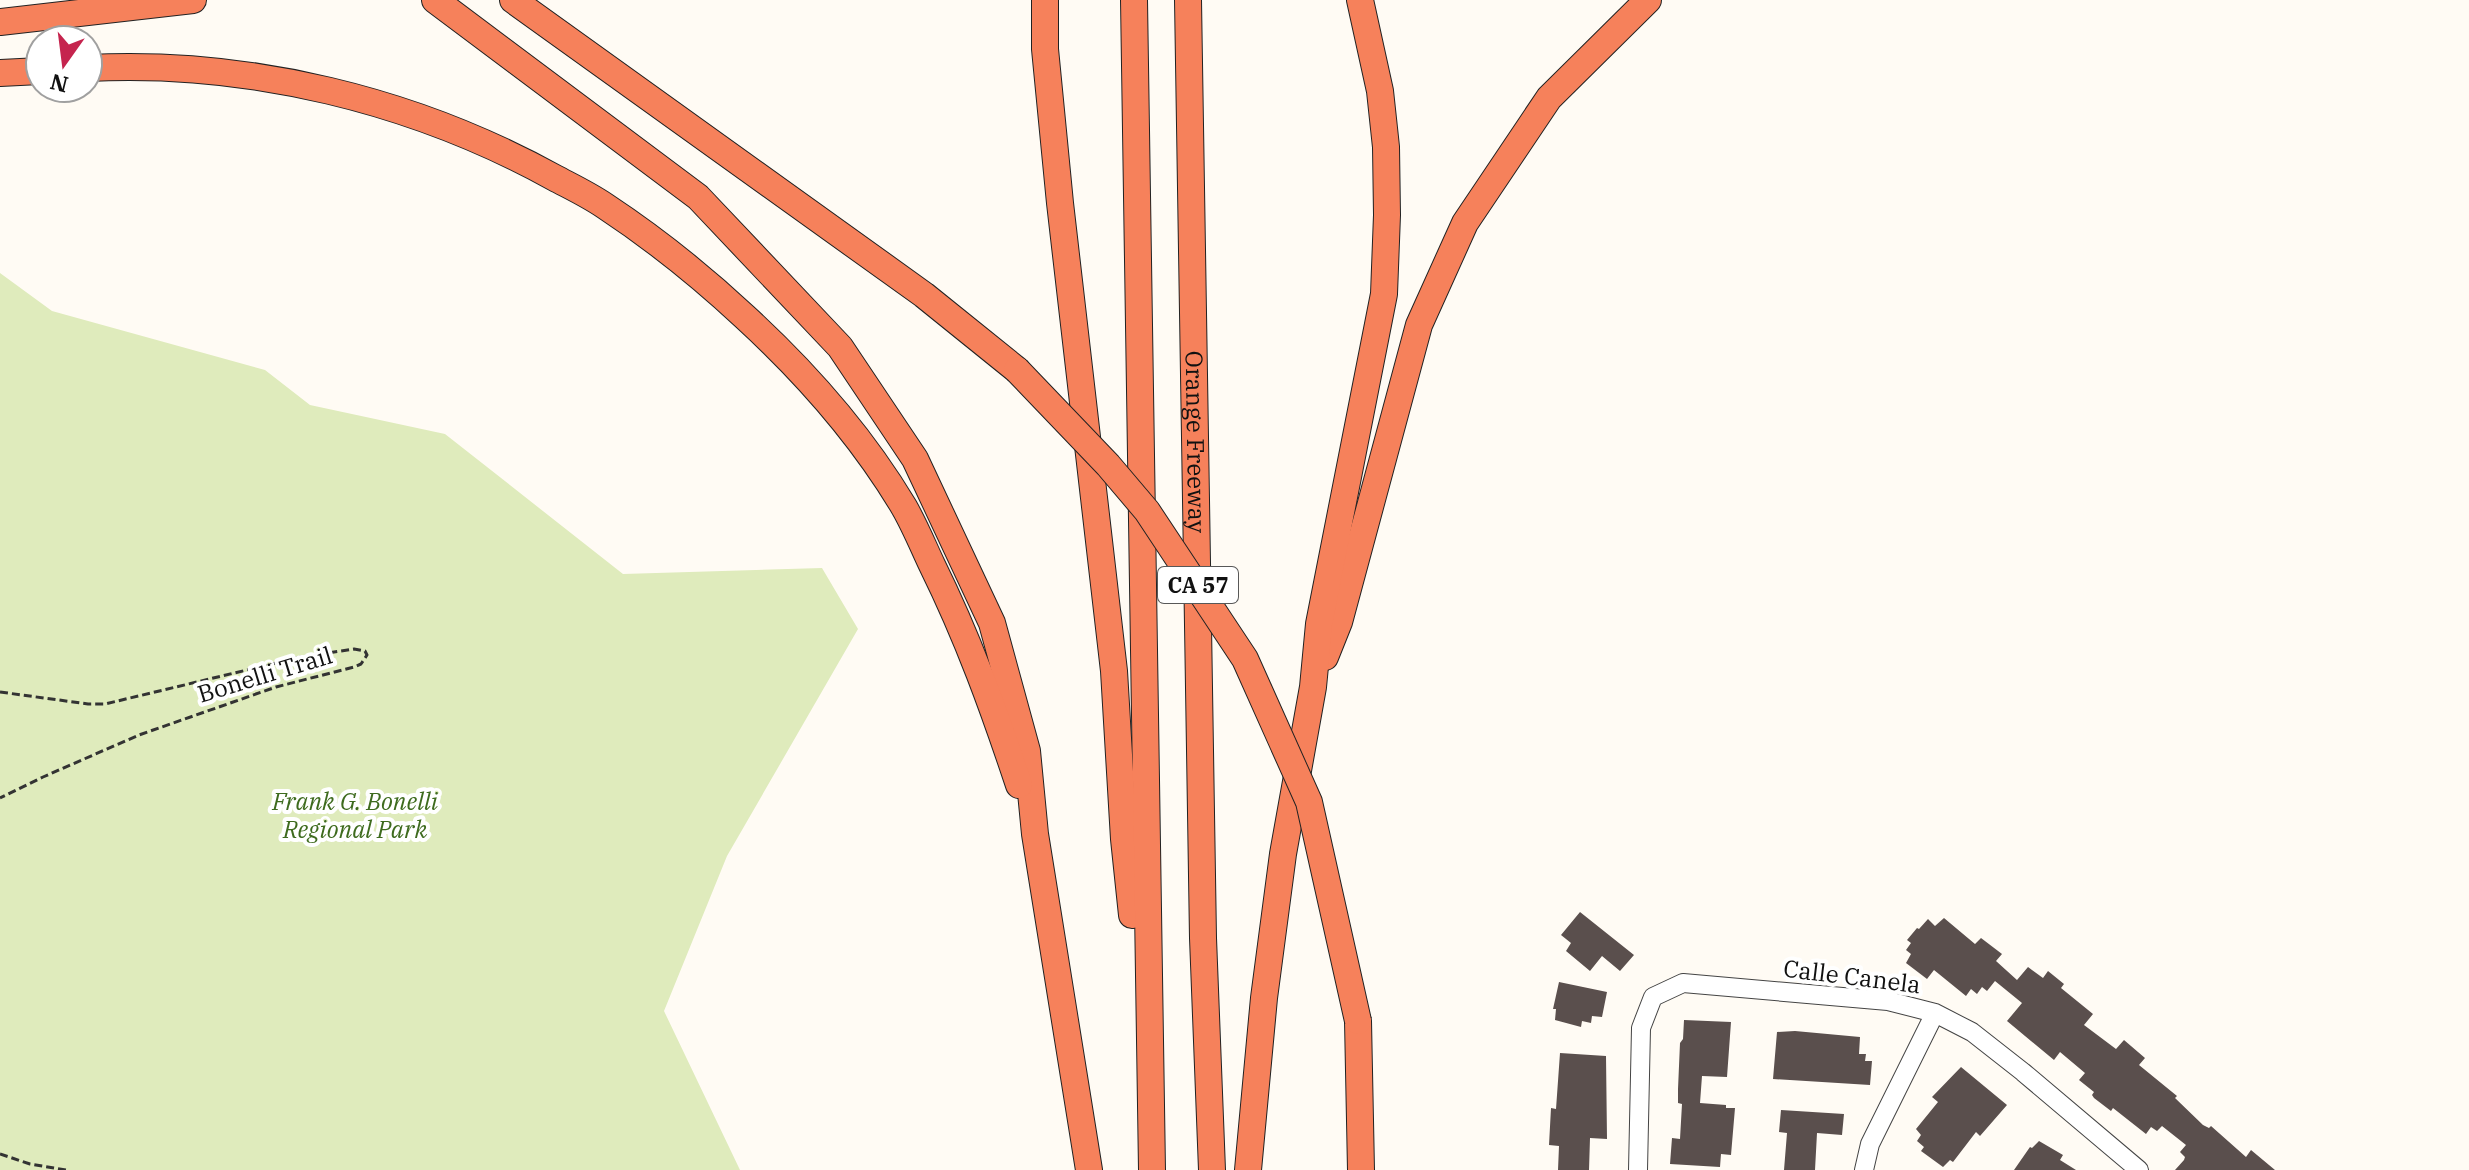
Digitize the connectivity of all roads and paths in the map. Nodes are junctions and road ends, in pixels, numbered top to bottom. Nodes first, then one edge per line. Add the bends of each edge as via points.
1 (193, 0) edge
2 (435, 0) edge
3 (513, 0) edge
4 (1045, 0) edge
5 (1134, 0) edge
6 (1188, 0) edge
7 (1360, 0) edge
8 (1648, 0) edge
9 (0, 22) edge
10 (104, 68) edge
11 (24, 72) edge
12 (0, 73) edge
13 (1313, 687) junction
14 (0, 692) edge
15 (0, 798) edge
16 (1035, 834) junction
17 (1935, 1013) junction
18 (1150, 1086) junction
19 (0, 1154) edge
20 (2116, 1163) edge
21 (66, 1170) edge
22 (1089, 1170) edge
23 (1152, 1170) edge
24 (1212, 1170) edge
25 (1248, 1170) edge
26 (1361, 1170) edge
27 (1638, 1170) edge
28 (1864, 1170) edge
29 (2139, 1170) edge

1 - 9 highway
2 - 16 highway via 698,197 840,347 915,459 992,623 1027,751
3 - 26 highway, bridge via 924,295 1017,370 1147,511 1245,659 1309,802 1358,1021
4 - 18 highway via 1051,113 1114,671 1124,839
5 - 18 highway, CA 57
6 - 24 highway, Orange Freeway / CA 57 via 1203,938
7 - 13 highway via 1386,147 1384,294 1319,624
8 - 13 highway via 1549,98 1465,223 1419,325 1339,622
10 - 16 highway via 222,71 308,85 428,119 506,151 603,204 696,271 792,360 856,436 905,509 971,646
11 - 12 highway
13 - 25 highway via 1277,897
14 - 15 path, Bonelli Trail via 105,704 301,657 354,649 367,655 354,667 253,694 109,747
16 - 22 highway
17 - 20 street, Calle Canela via 1972,1032 2023,1072
17 - 27 street, Calle Canela via 1888,1001 1683,983 1653,997 1641,1028
17 - 28 street via 1870,1144
18 - 23 highway, CA 57
19 - 21 path
20 - 29 street, Calle Canela

